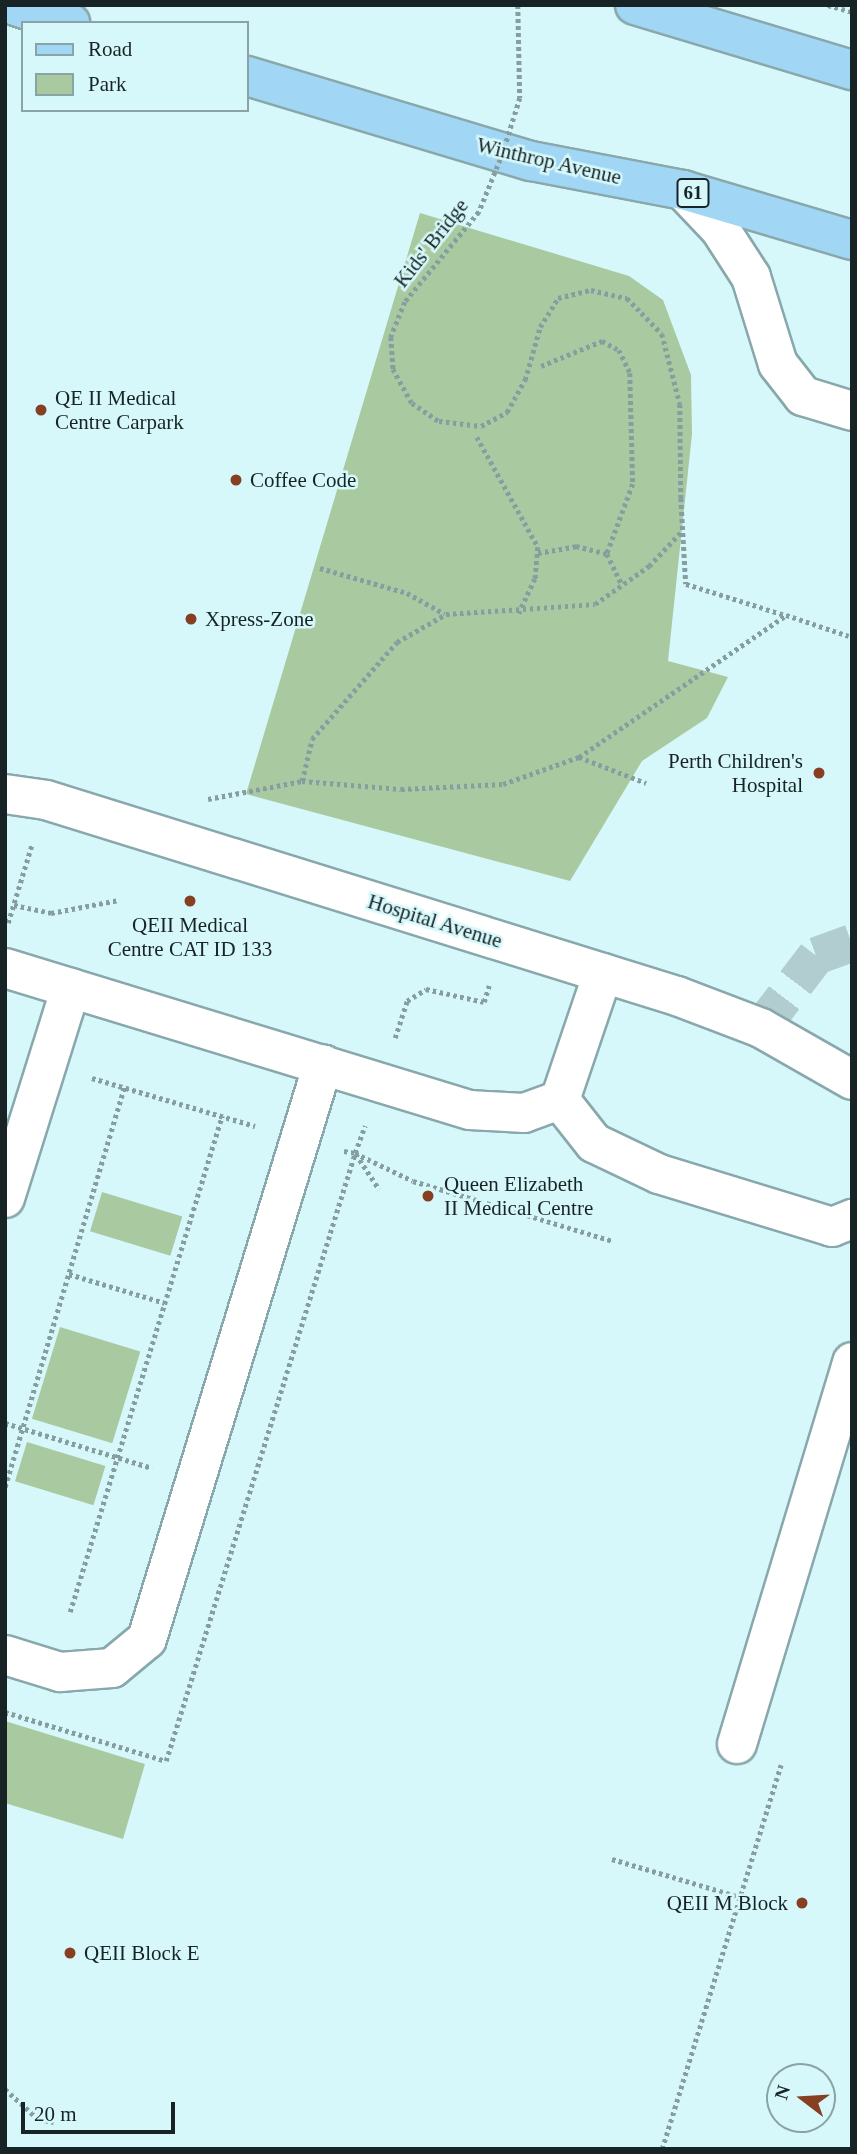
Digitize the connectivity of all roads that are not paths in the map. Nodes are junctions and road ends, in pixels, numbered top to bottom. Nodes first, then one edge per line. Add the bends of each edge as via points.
1 (12, 5) edge
2 (635, 5) edge
3 (64, 21) edge
4 (852, 70) edge
5 (248, 76) edge
6 (683, 190) junction
7 (852, 240) edge
8 (852, 411) edge
9 (5, 794) edge
10 (5, 968) edge
11 (603, 973) junction
12 (71, 988) junction
13 (323, 1064) junction
14 (852, 1080) edge
15 (560, 1100) junction
16 (5, 1198) edge
17 (852, 1219) edge
18 (852, 1362) edge
19 (5, 1655) edge
20 (737, 1744) dead end

1 - 3 main road
2 - 4 main road
5 - 6 main road, Winthrop Avenue / 61 via 531,161
6 - 7 main road, Winthrop Avenue / 61
6 - 8 lane via 720,229 751,277 778,364 803,396
9 - 11 lane, Hospital Avenue via 46,800
10 - 12 lane
11 - 14 lane, Hospital Avenue via 761,1028
11 - 15 lane
12 - 13 lane
12 - 16 lane
13 - 15 lane via 471,1110 524,1113
13 - 19 lane via 147,1639 112,1668 60,1672
15 - 17 lane via 594,1143 659,1174 832,1227
18 - 20 lane

